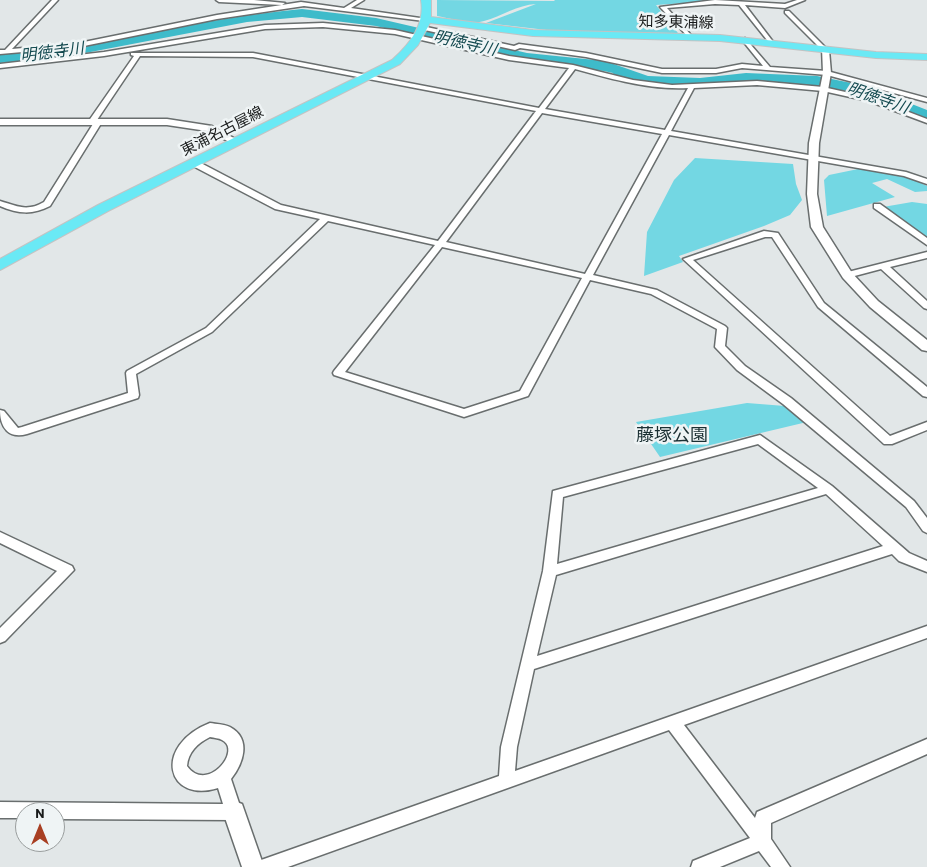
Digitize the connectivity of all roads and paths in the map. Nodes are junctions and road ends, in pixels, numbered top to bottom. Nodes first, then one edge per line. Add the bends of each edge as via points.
1 (55, 0) edge
2 (219, 0) edge
3 (247, 0) edge
4 (361, 0) edge
5 (426, 0) edge
6 (802, 0) edge
7 (282, 1) edge
8 (307, 4) junction
9 (741, 4) junction
10 (346, 9) junction
11 (787, 12) dead end
12 (421, 30) junction
13 (689, 36) junction
14 (745, 40) junction
15 (771, 44) junction
16 (825, 50) junction
17 (3, 52) edge
18 (104, 54) junction
19 (138, 54) junction
20 (927, 57) edge
21 (0, 66) edge
22 (573, 67) junction
23 (768, 69) junction
24 (827, 73) junction
25 (365, 78) junction
26 (691, 88) junction
27 (888, 88) junction
28 (823, 89) junction
29 (927, 100) edge
30 (927, 105) edge
31 (540, 110) junction
32 (927, 121) edge
33 (0, 122) edge
34 (95, 122) junction
35 (668, 132) junction
36 (236, 142) junction
37 (814, 159) junction
38 (194, 163) junction
39 (927, 182) edge
40 (0, 203) edge
41 (877, 206) dead end
42 (325, 219) junction
43 (927, 242) edge
44 (440, 244) junction
45 (927, 255) edge
46 (0, 265) edge
47 (883, 266) junction
48 (847, 275) junction
49 (588, 277) junction
50 (927, 306) edge
51 (927, 347) edge
52 (927, 393) edge
53 (0, 414) edge
54 (926, 427) edge
55 (828, 489) junction
56 (927, 528) edge
57 (0, 537) edge
58 (894, 548) junction
59 (927, 567) edge
60 (550, 571) junction
61 (927, 632) edge
62 (0, 637) edge
63 (528, 665) junction
64 (672, 722) junction
65 (927, 746) edge
66 (222, 777) dead end
67 (506, 782) junction
68 (0, 810) edge
69 (234, 812) junction
70 (763, 841) junction
71 (253, 867) edge
72 (264, 867) edge
73 (699, 867) edge
74 (782, 867) edge

1 - 17 street
2 - 3 street
3 - 7 street
4 - 10 street
5 - 12 main road
6 - 9 street via 785,6
7 - 8 street
8 - 10 street
8 - 17 street via 218,17 79,45
9 - 13 street via 715,2 663,7
9 - 15 street
10 - 12 street
11 - 16 street
12 - 13 main road, 知多東浦線
12 - 18 street via 396,32 299,24
12 - 22 street via 509,58
12 - 23 street via 515,48 586,55 662,71 716,71 742,66
12 - 25 main road, 東浦名古屋線 via 404,55
13 - 14 main road, 知多東浦線
14 - 15 main road, 知多東浦線
14 - 23 street
15 - 16 main road, 知多東浦線
16 - 20 main road, 知多東浦線
16 - 24 street
18 - 19 street
18 - 21 street
19 - 25 street via 252,55
19 - 34 street
22 - 26 street via 633,82
22 - 31 street
23 - 24 street
24 - 27 street
24 - 28 street
25 - 31 street
25 - 36 main road, 東浦名古屋線
26 - 28 street via 757,83
26 - 35 street
27 - 29 street
27 - 30 street
28 - 32 street via 870,99
28 - 37 street
31 - 35 street
31 - 44 street
33 - 34 street
34 - 36 street via 189,124 209,128
34 - 40 street via 48,204 25,212
35 - 37 street
35 - 49 street
36 - 38 main road, 東浦名古屋線
37 - 39 street via 906,174
37 - 48 street via 812,194 816,227
38 - 42 street via 278,207
38 - 46 main road, 東浦名古屋線 via 103,208
41 - 43 street
42 - 44 street
42 - 53 street via 209,330 131,373 134,395 23,431 15,432
44 - 49 street
44 - 49 street via 338,373 464,414 524,393
45 - 47 street
47 - 48 street
47 - 50 street
48 - 51 street via 874,304
49 - 56 street via 654,292 722,328 720,347 741,368 787,401 910,504
52 - 54 street via 821,305 775,235 764,234 687,259 888,441
55 - 58 street
55 - 60 street
55 - 60 street via 760,439 558,494
57 - 62 street via 66,570
58 - 59 street via 904,557
58 - 63 street
60 - 63 street
61 - 64 street
63 - 67 street via 509,747
64 - 67 street
64 - 70 street
65 - 70 street via 763,818
66 - 69 street
67 - 72 street
68 - 69 street
69 - 71 street
70 - 73 street
70 - 74 street

